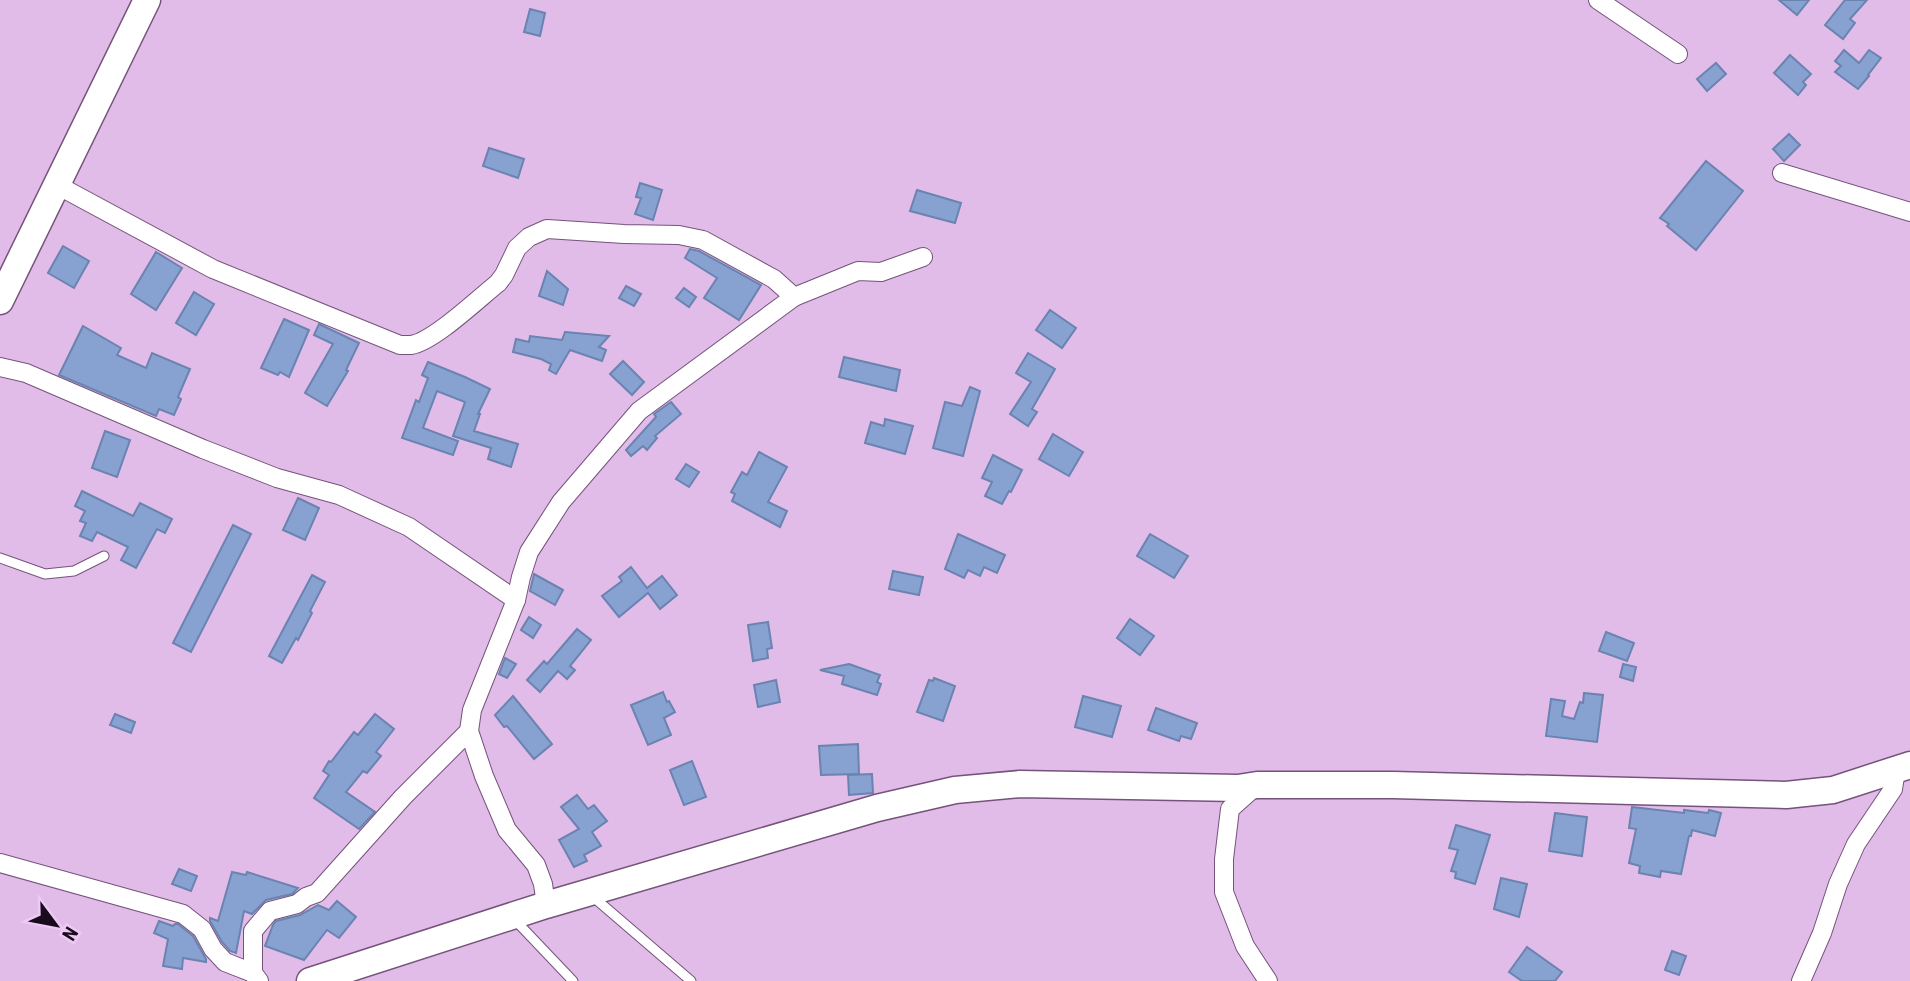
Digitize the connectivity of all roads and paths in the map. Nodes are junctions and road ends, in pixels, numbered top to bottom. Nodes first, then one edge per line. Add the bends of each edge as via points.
1 (147, 0) edge
2 (1598, 0) edge
3 (1678, 54) dead end
4 (1782, 173) dead end
5 (57, 185) junction
6 (1910, 212) edge
7 (923, 257) dead end
8 (794, 298) junction
9 (0, 301) edge
10 (0, 367) edge
11 (104, 556) dead end
12 (0, 558) edge
13 (516, 600) junction
14 (469, 731) junction
15 (1903, 768) edge
16 (1256, 785) junction
17 (0, 863) edge
18 (588, 893) junction
19 (546, 905) junction
20 (512, 916) junction
21 (256, 977) edge
22 (310, 981) edge
23 (573, 981) edge
24 (691, 981) edge
25 (1268, 981) edge
26 (1801, 981) edge

1 - 5 street
2 - 3 street
4 - 6 street
5 - 8 street via 213,269 400,345 413,345 447,324 498,283 517,248 547,229 680,234 703,240 774,279
5 - 9 street
7 - 8 street via 881,272 859,271
8 - 13 street via 639,411 561,502 529,552
10 - 13 street via 26,373 277,478 351,500 409,527
11 - 12 lane via 74,571 45,574
13 - 14 street via 472,710
14 - 19 street via 507,830 536,865
14 - 21 street via 317,893 270,911 253,931
15 - 16 street via 1833,790 1786,795
15 - 26 street via 1856,844
16 - 18 street via 1020,784 955,790 877,808
16 - 25 street via 1230,809 1224,892 1245,946
17 - 21 street via 183,914 202,929 225,962
18 - 19 street
18 - 24 lane
19 - 20 street
20 - 22 street
20 - 23 lane

